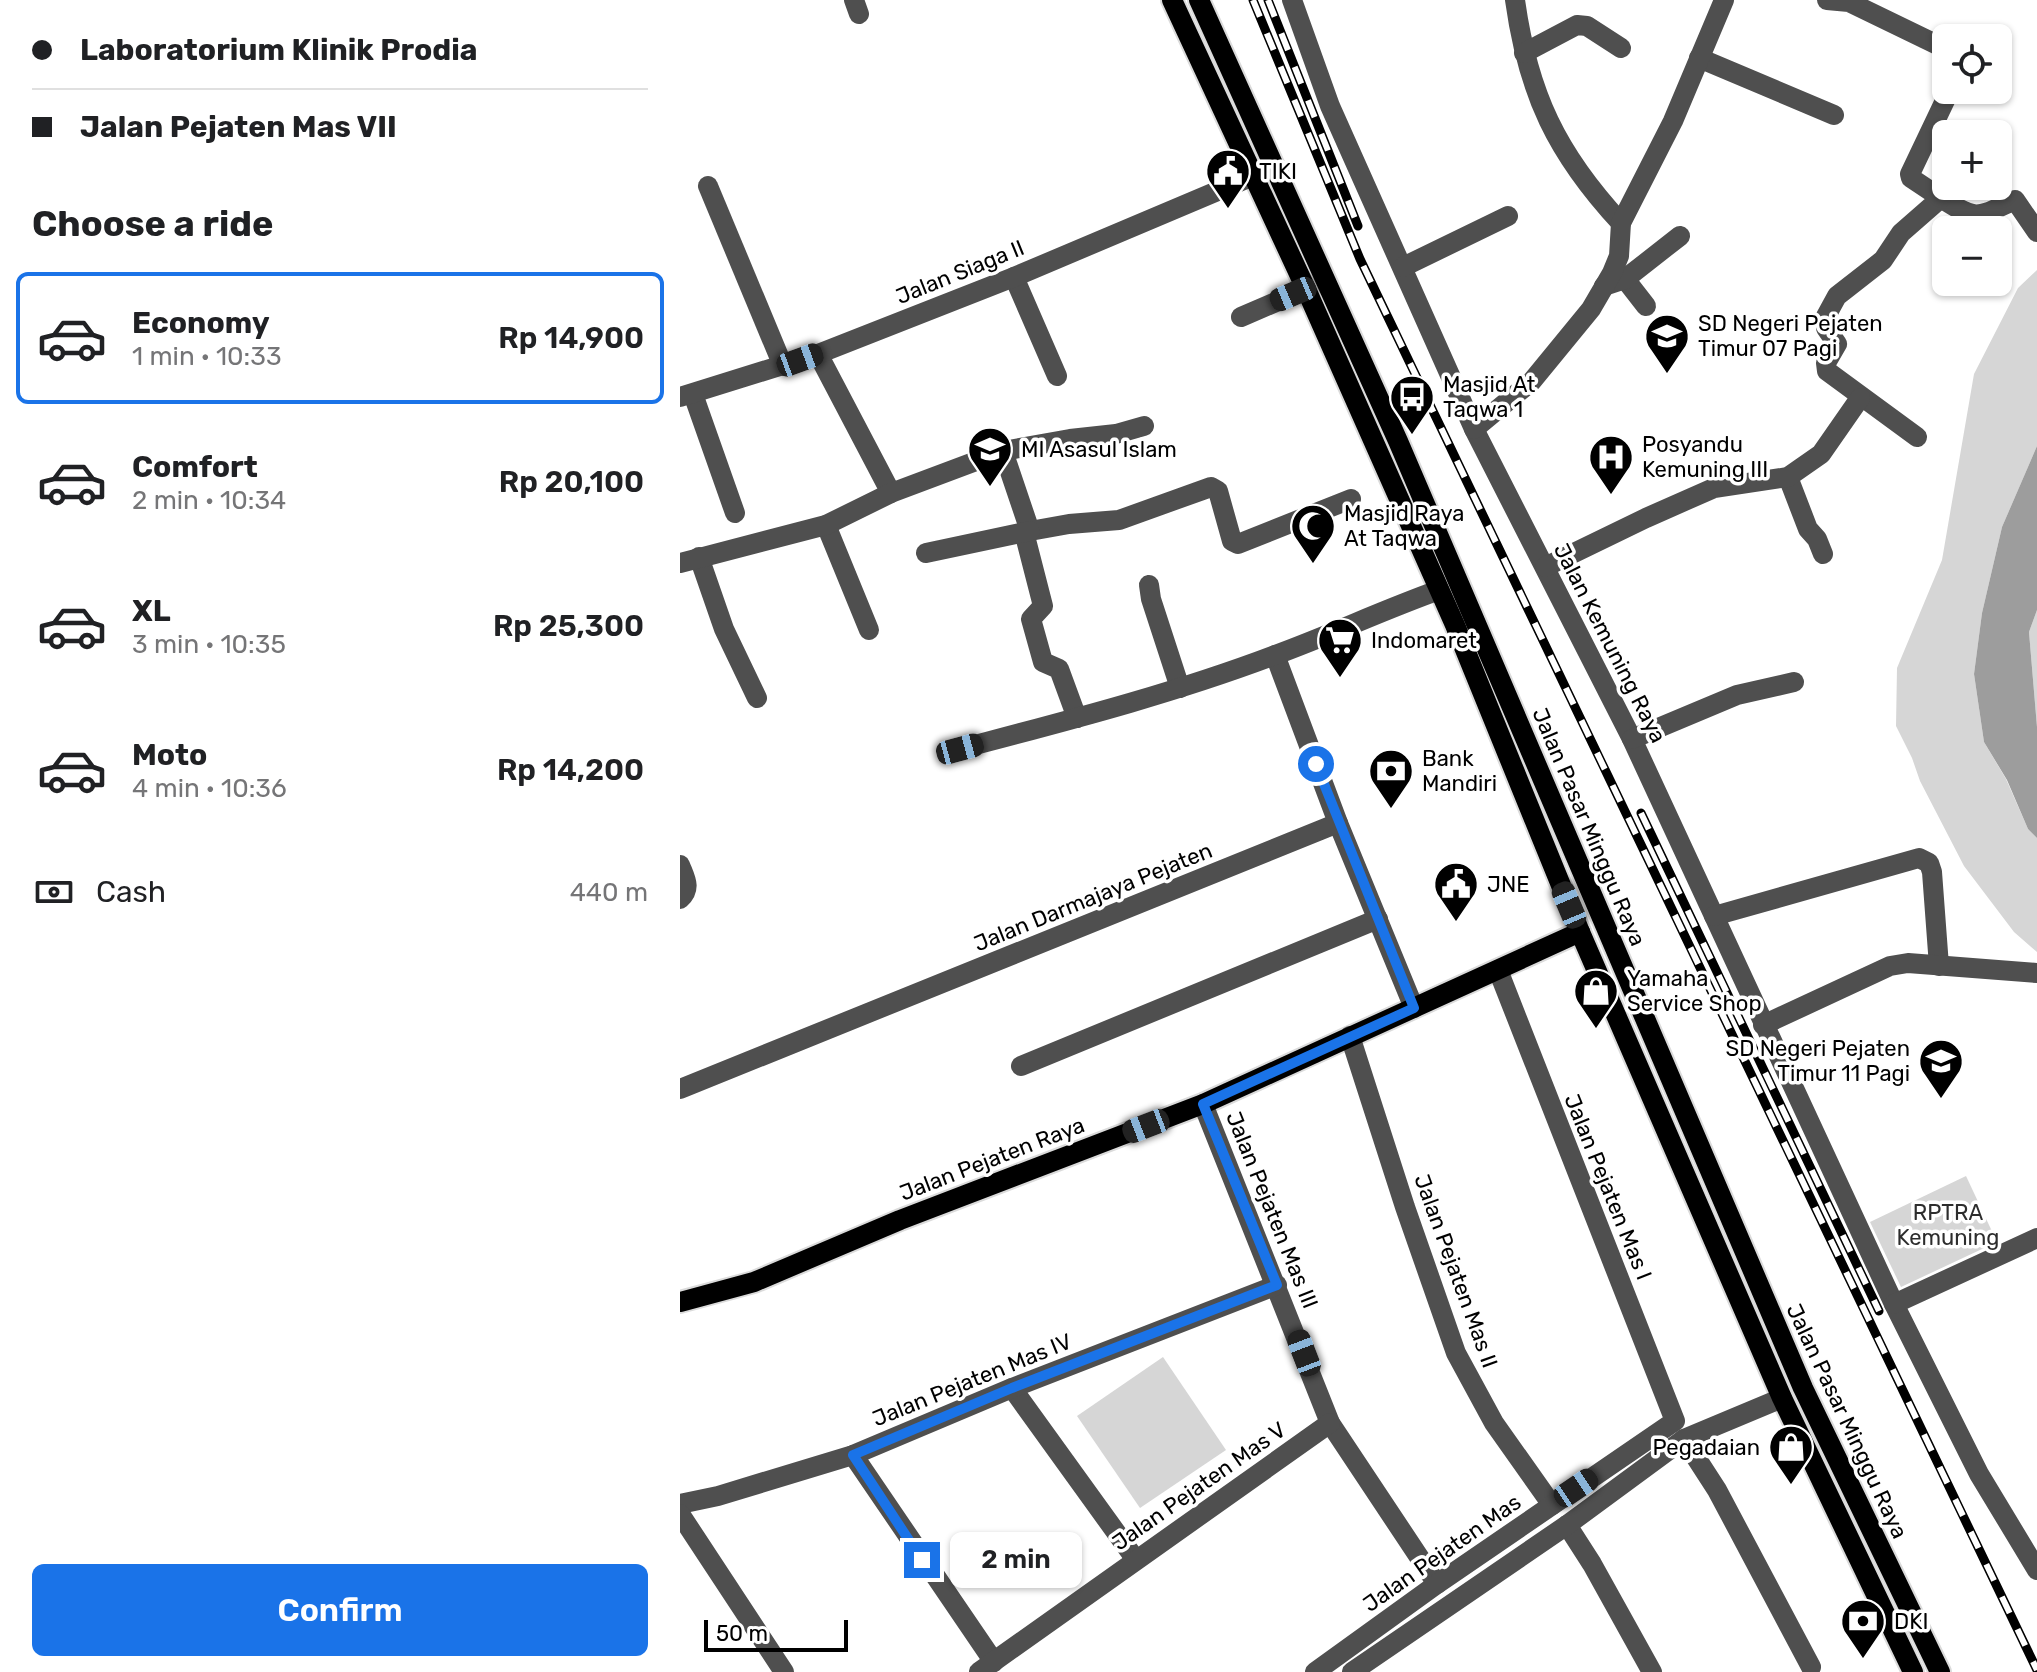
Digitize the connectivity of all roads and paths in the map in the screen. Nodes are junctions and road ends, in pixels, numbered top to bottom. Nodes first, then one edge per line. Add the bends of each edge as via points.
1 (1172, 0) edge
2 (1199, 0) edge
3 (1292, 0) edge
4 (1515, 0) edge
5 (1724, 0) edge
6 (1827, 0) edge
7 (1849, 1) edge
8 (1932, 42) edge
9 (1621, 48) dead end
10 (1524, 53) junction
11 (1699, 58) junction
12 (1834, 115) dead end
13 (1932, 128) edge
14 (1247, 178) junction
15 (708, 186) dead end
16 (1932, 192) edge
17 (1939, 200) edge
18 (1944, 200) edge
19 (1508, 216) dead end
20 (1621, 223) junction
21 (2037, 232) edge
22 (1680, 236) dead end
23 (1403, 267) junction
24 (1014, 277) junction
25 (1625, 279) junction
26 (1604, 286) junction
27 (1293, 295) junction
28 (1646, 306) dead end
29 (1241, 317) dead end
30 (818, 354) junction
31 (783, 366) junction
32 (1057, 376) dead end
33 (686, 396) edge
34 (1860, 398) junction
35 (1144, 426) dead end
36 (1474, 429) junction
37 (1917, 437) dead end
38 (1003, 451) junction
39 (1788, 477) junction
40 (891, 493) junction
41 (1351, 499) dead end
42 (735, 513) dead end
43 (826, 525) junction
44 (1027, 531) junction
45 (926, 553) dead end
46 (1823, 554) dead end
47 (689, 560) edge
48 (1545, 567) junction
49 (1149, 585) dead end
50 (1434, 592) junction
51 (869, 630) dead end
52 (1275, 655) junction
53 (1794, 682) dead end
54 (1180, 688) junction
55 (757, 698) dead end
56 (1077, 718) junction
57 (1632, 739) junction
58 (960, 749) dead end
59 (1338, 823) junction
60 (1714, 916) junction
61 (1378, 919) junction
62 (1576, 934) junction
63 (1939, 966) junction
64 (1501, 968) junction
65 (2037, 973) edge
66 (1414, 1008) junction
67 (1763, 1025) junction
68 (1350, 1036) junction
69 (1021, 1066) dead end
70 (680, 1089) edge
71 (1203, 1104) junction
72 (2037, 1238) edge
73 (1277, 1285) junction
74 (680, 1302) edge
75 (1894, 1304) junction
76 (1012, 1388) junction
77 (1782, 1398) junction
78 (1330, 1423) junction
79 (1683, 1432) junction
80 (853, 1455) junction
81 (680, 1504) edge
82 (1552, 1505) junction
83 (680, 1514) edge
84 (1567, 1525) junction
85 (1136, 1560) junction
86 (2035, 1562) edge
87 (1437, 1584) junction
88 (987, 1667) edge
89 (1809, 1670) edge
90 (784, 1672) edge
91 (1315, 1672) edge
92 (1352, 1672) edge
93 (1652, 1672) edge
94 (1913, 1672) edge
95 (1940, 1672) edge

1 - 14 main road
2 - 95 main road, Jalan Pasar Minggu Raya via 1398,441 1803,1388
3 - 23 street, Jalan Kemuning Raya via 1330,106
4 - 10 street
5 - 11 street
6 - 7 street
7 - 8 street
9 - 10 street via 1577,25
10 - 20 street via 1552,132
11 - 12 street
11 - 20 street
13 - 16 street via 1910,174
14 - 24 street, Jalan Siaga II
14 - 27 main road
15 - 31 street
17 - 34 street via 1901,233 1883,260 1837,296 1825,318 1837,344 1827,371
18 - 21 street via 1978,216 2015,200
19 - 23 street
20 - 26 street via 1619,256
22 - 25 street
23 - 36 street, Jalan Kemuning Raya
24 - 30 street, Jalan Siaga II
24 - 32 street
25 - 26 street
25 - 28 street
26 - 36 street via 1532,381
27 - 29 street
27 - 50 main road
30 - 31 street, Jalan Siaga II
30 - 40 street
31 - 33 street, Jalan Siaga II
33 - 42 street
34 - 37 street
34 - 39 street via 1821,454
35 - 38 street
36 - 48 street, Jalan Kemuning Raya
38 - 40 street
38 - 44 street
39 - 46 street
39 - 48 street via 1714,488
40 - 43 street
41 - 44 street via 1238,544 1232,541 1218,491 1211,487 1119,520
43 - 47 street
43 - 51 street
44 - 45 street
44 - 56 street via 1043,606 1031,619 1043,662 1059,669
47 - 55 street
48 - 57 street, Jalan Kemuning Raya
49 - 54 street
50 - 52 street
50 - 62 main road
52 - 54 street
52 - 59 street
53 - 57 street via 1737,695
54 - 56 street
56 - 58 street
57 - 60 street, Jalan Kemuning Raya
59 - 61 street
59 - 70 street, Jalan Darmajaya Pejaten
60 - 63 street via 1919,858 1932,872
60 - 67 street, Jalan Kemuning Raya
61 - 66 street
61 - 69 street
62 - 64 main road, Jalan Pejaten Raya
62 - 77 main road
63 - 65 street
63 - 67 street via 1890,966
64 - 66 main road, Jalan Pejaten Raya
64 - 79 street, Jalan Pejaten Mas I
66 - 68 main road, Jalan Pejaten Raya
67 - 75 street, Jalan Kemuning Raya
68 - 71 main road, Jalan Pejaten Raya
68 - 82 street, Jalan Pejaten Mas II via 1456,1353 1494,1423
71 - 73 street, Jalan Pejaten Mas III
71 - 74 main road, Jalan Pejaten Raya via 754,1282
72 - 75 street
73 - 76 street, Jalan Pejaten Mas IV
73 - 78 street, Jalan Pejaten Mas III
75 - 86 street, Jalan Kemuning Raya via 1979,1474
76 - 80 street, Jalan Pejaten Mas IV
76 - 85 street
77 - 79 street via 1711,1429
77 - 94 main road
78 - 85 street, Jalan Pejaten Mas V
78 - 87 street, Jalan Pejaten Mas III
79 - 82 street, Jalan Pejaten Mas
79 - 84 street
79 - 89 street, Jalan Pejaten Mas I
80 - 81 street, Jalan Pejaten Mas IV
80 - 88 street
82 - 87 street, Jalan Pejaten Mas
83 - 90 street
84 - 92 street
84 - 93 street
85 - 88 street, Jalan Pejaten Mas V
87 - 91 street, Jalan Pejaten Mas

